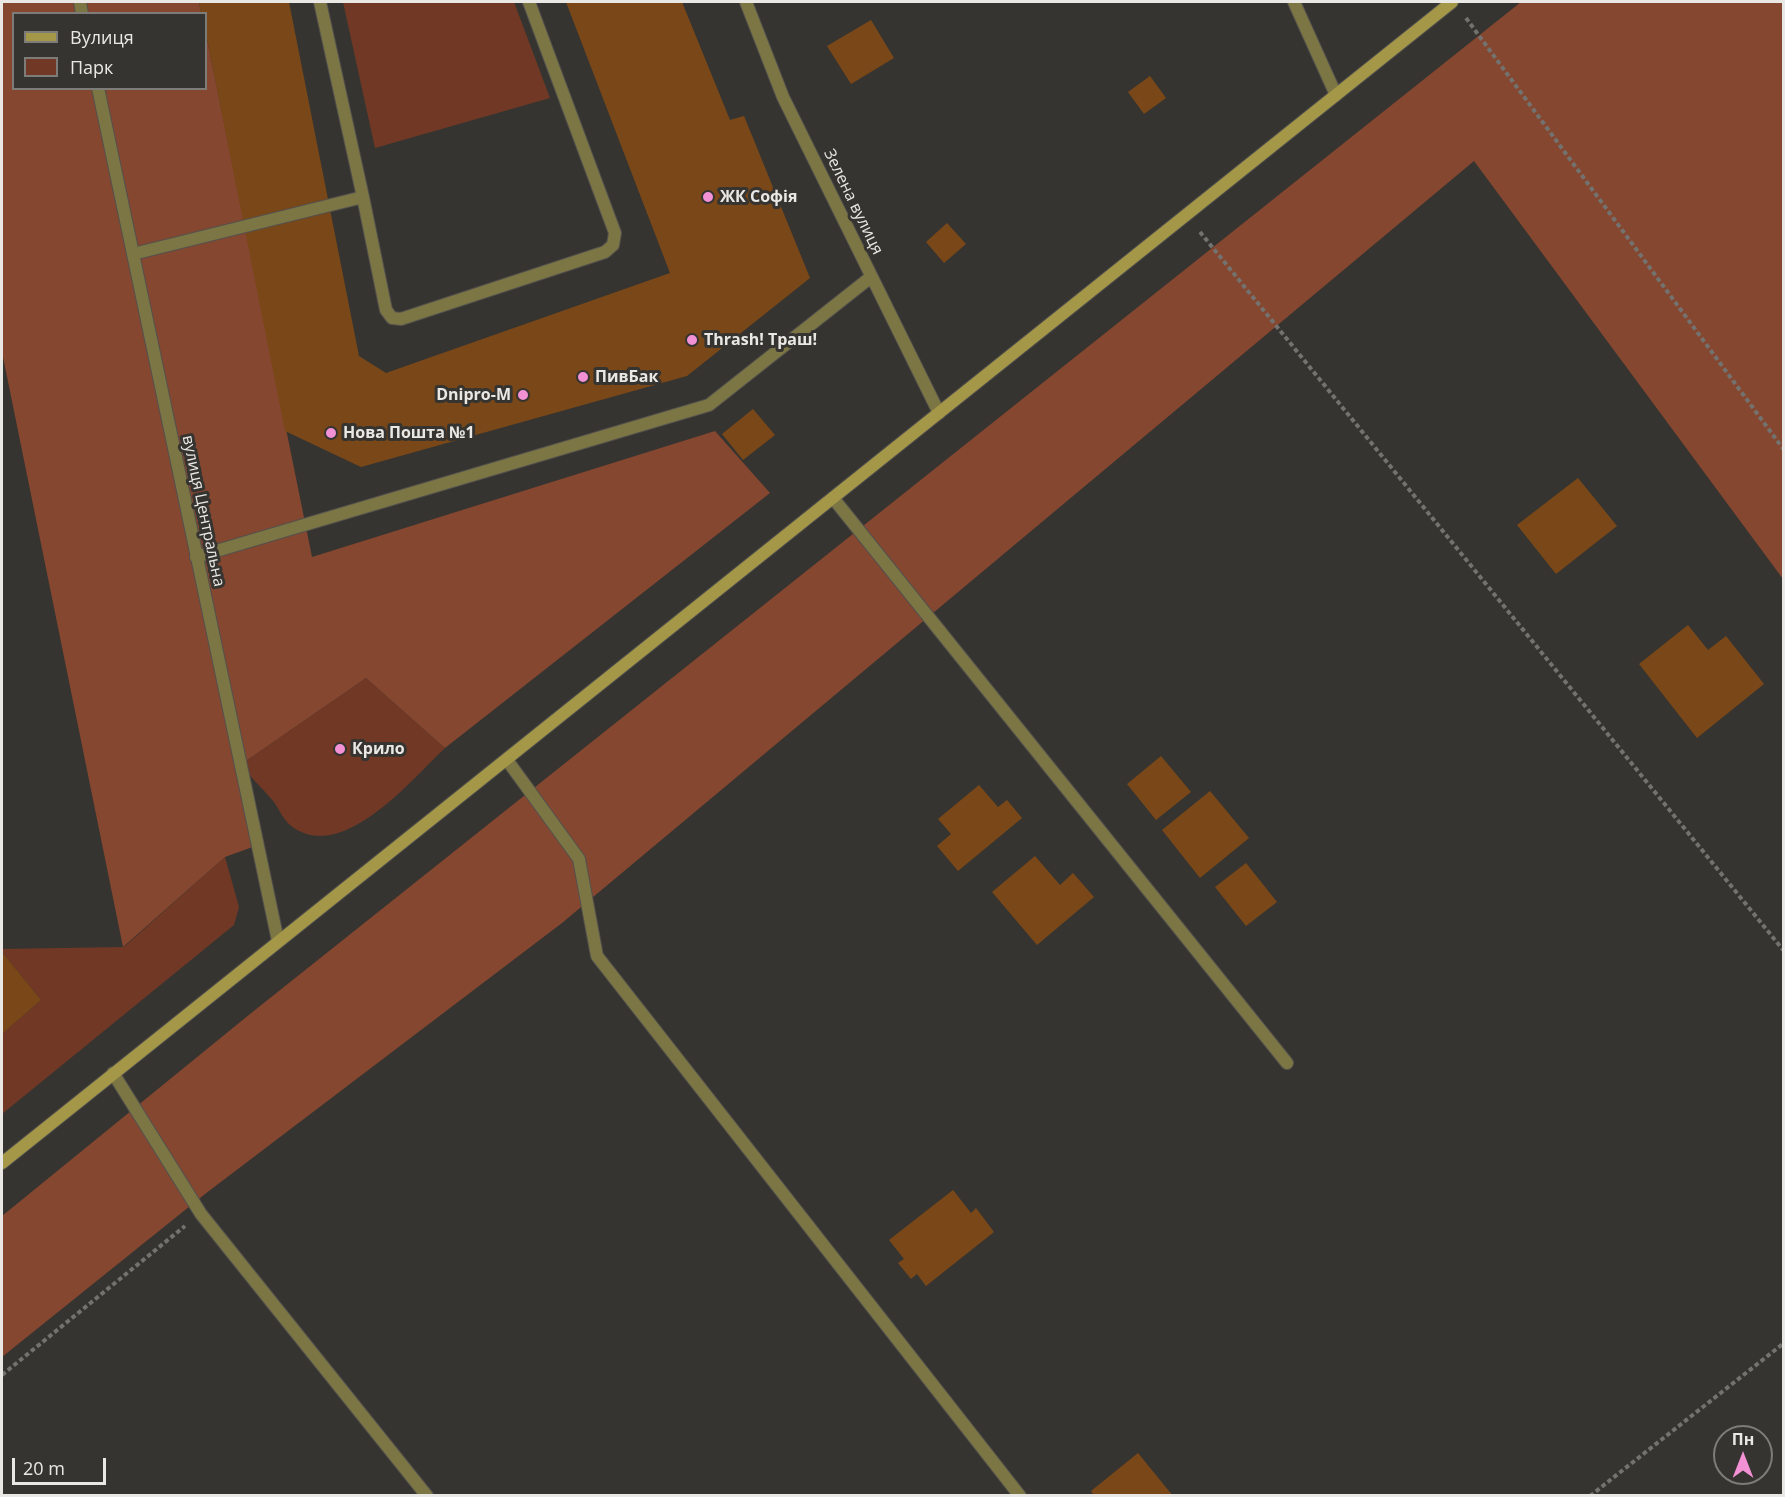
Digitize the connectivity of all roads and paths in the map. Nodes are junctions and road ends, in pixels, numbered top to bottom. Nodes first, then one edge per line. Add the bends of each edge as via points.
1 (320, 2) edge
2 (529, 2) edge
3 (746, 2) edge
4 (1294, 2) edge
5 (1456, 6) edge
6 (98, 90) edge
7 (1336, 95) junction
8 (363, 197) junction
9 (1186, 215) junction
10 (132, 254) junction
11 (871, 277) junction
12 (939, 412) junction
13 (1784, 450) edge
14 (833, 498) junction
15 (196, 557) junction
16 (507, 760) junction
17 (278, 941) junction
18 (1784, 951) edge
19 (1287, 1063) dead end
20 (113, 1073) junction
21 (2, 1163) edge
22 (201, 1214) junction
23 (1784, 1343) edge
24 (2, 1375) edge
25 (427, 1496) edge
26 (1020, 1496) edge
27 (1590, 1496) edge

1 - 8 street
2 - 8 street via 615,233 613,245 604,252 401,320 392,318 386,310
3 - 11 street, Зелена вулиця via 783,97
4 - 7 street
5 - 7 main road
5 - 13 path
6 - 10 street, вулиця Центральна
7 - 9 main road
8 - 10 street
9 - 12 main road
9 - 18 path
10 - 15 street, вулиця Центральна
11 - 12 street, Зелена вулиця
11 - 15 street via 709,405
12 - 14 main road
14 - 16 main road
14 - 19 street
15 - 17 street, вулиця Центральна
16 - 17 main road
16 - 26 street via 579,859 597,956
17 - 20 main road
20 - 21 main road
20 - 22 street
22 - 24 path
22 - 25 street
23 - 27 path

